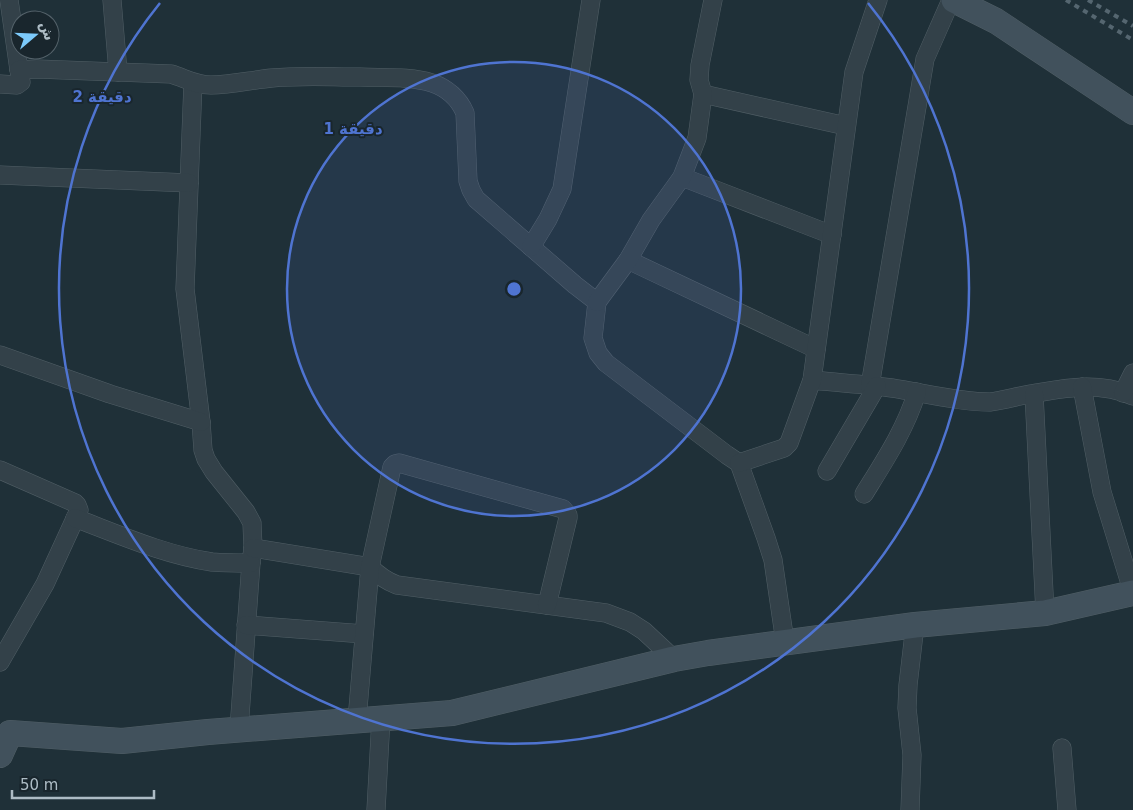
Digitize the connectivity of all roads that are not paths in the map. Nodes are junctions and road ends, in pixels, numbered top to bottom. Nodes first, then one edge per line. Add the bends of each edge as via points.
1 (9, 0) edge
2 (112, 0) edge
3 (591, 0) edge
4 (713, 0) edge
5 (878, 0) edge
6 (952, 0) edge
7 (19, 70) junction
8 (118, 72) junction
9 (193, 83) junction
10 (0, 84) edge
11 (703, 94) junction
12 (1133, 112) edge
13 (846, 126) junction
14 (0, 175) edge
15 (682, 177) junction
16 (189, 183) junction
17 (832, 235) junction
18 (531, 247) junction
19 (628, 260) junction
20 (597, 302) junction
21 (816, 349) junction
22 (0, 355) edge
23 (1133, 373) edge
24 (812, 380) junction
25 (874, 386) junction
26 (1082, 387) junction
27 (918, 392) junction
28 (1034, 394) junction
29 (1128, 394) edge
30 (201, 422) junction
31 (739, 463) junction
32 (0, 470) edge
33 (827, 471) dead end
34 (864, 494) dead end
35 (75, 518) junction
36 (252, 556) junction
37 (370, 567) junction
38 (1133, 593) edge
39 (547, 605) junction
40 (1045, 613) junction
41 (246, 624) junction
42 (914, 625) junction
43 (364, 634) junction
44 (786, 642) junction
45 (674, 659) junction
46 (0, 662) edge
47 (381, 718) junction
48 (357, 720) junction
49 (239, 730) junction
50 (3, 738) edge
51 (1062, 748) dead end
52 (376, 810) edge
53 (910, 810) edge
54 (1067, 810) edge

1 - 7 street
2 - 8 street
3 - 18 street via 562,189
4 - 11 street via 698,80
5 - 13 street via 854,72
6 - 12 street via 996,21
6 - 25 street via 925,59
7 - 8 street
7 - 10 street via 19,84
8 - 9 street via 171,74
9 - 16 street
9 - 18 street via 208,86 310,76 407,78 442,87 461,104 465,114 468,181 476,199
11 - 13 street
11 - 15 street via 697,138
13 - 17 street
14 - 16 street
15 - 17 street
15 - 19 street via 650,220
16 - 30 street via 185,289
17 - 21 street
18 - 20 street
19 - 20 street
19 - 21 street
20 - 31 street via 593,338 606,363
21 - 24 street
22 - 30 street
23 - 29 street
24 - 25 street
24 - 31 street via 789,443 784,448
25 - 27 street
25 - 33 street
26 - 28 street
26 - 29 street
26 - 38 street via 1102,492
27 - 28 street via 992,402
27 - 34 street via 896,444
28 - 40 street
30 - 36 street via 206,459 252,523
31 - 44 street via 773,560
32 - 35 street via 75,503 79,510
35 - 36 street via 153,547 213,562
35 - 46 street via 45,584
36 - 37 street
36 - 41 street
37 - 39 street via 397,585
37 - 39 street via 392,466 399,463 564,508 568,518
37 - 43 street
38 - 40 street
39 - 45 street via 617,617 644,631
40 - 42 street
41 - 43 street
41 - 49 street
42 - 44 street
42 - 53 street via 908,685 912,755
43 - 48 street
44 - 45 street
45 - 47 street via 452,712
47 - 48 street
47 - 52 street
48 - 49 street
49 - 50 street via 122,741
51 - 54 street

